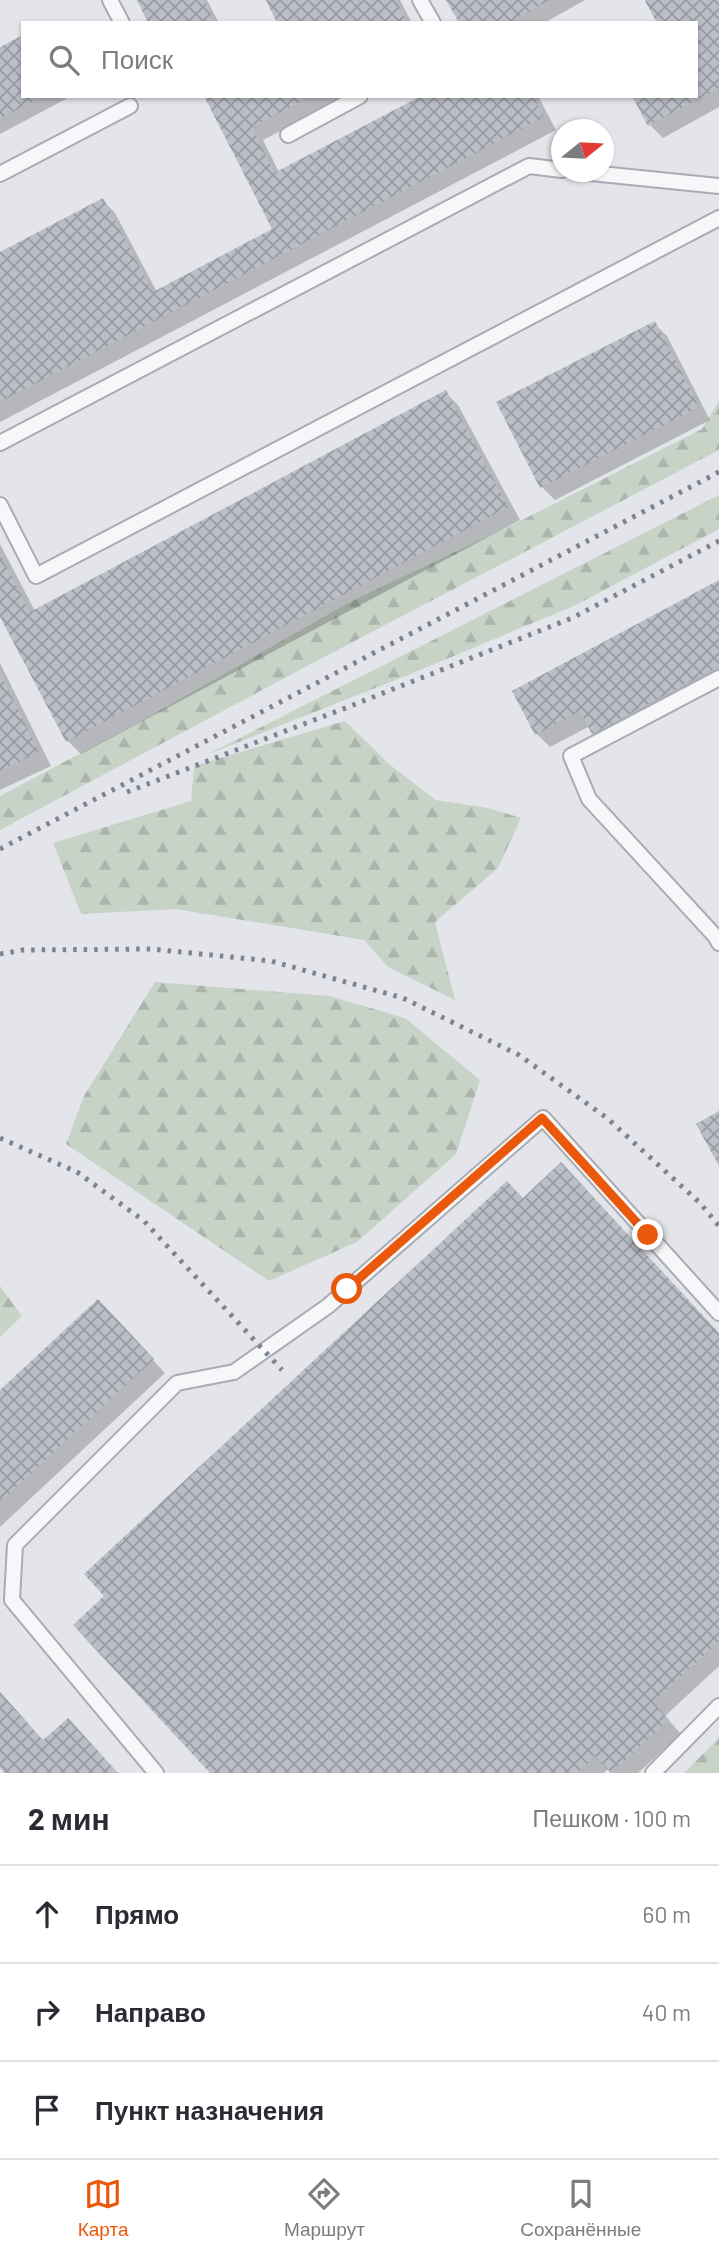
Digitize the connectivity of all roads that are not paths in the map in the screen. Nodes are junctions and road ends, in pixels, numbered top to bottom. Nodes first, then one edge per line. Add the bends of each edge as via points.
1 (110, 0) edge
2 (420, 0) edge
3 (121, 21) edge
4 (432, 21) edge
5 (356, 98) edge
6 (130, 106) dead end
7 (288, 135) dead end
8 (551, 169) edge
9 (0, 174) edge
10 (614, 175) edge
11 (719, 186) edge
12 (719, 218) edge
13 (0, 443) edge
14 (0, 505) edge
15 (719, 678) edge
16 (718, 938) edge
17 (719, 1313) edge
18 (719, 1706) edge
19 (156, 1773) edge
20 (653, 1773) edge

1 - 3 lane
2 - 4 lane
5 - 7 lane
6 - 9 lane
8 - 13 lane via 529,166
10 - 11 lane
12 - 14 lane via 36,576
15 - 16 lane via 571,756 589,799
17 - 19 lane via 542,1118 328,1306 234,1372 177,1383 15,1545 12,1600
18 - 20 lane

